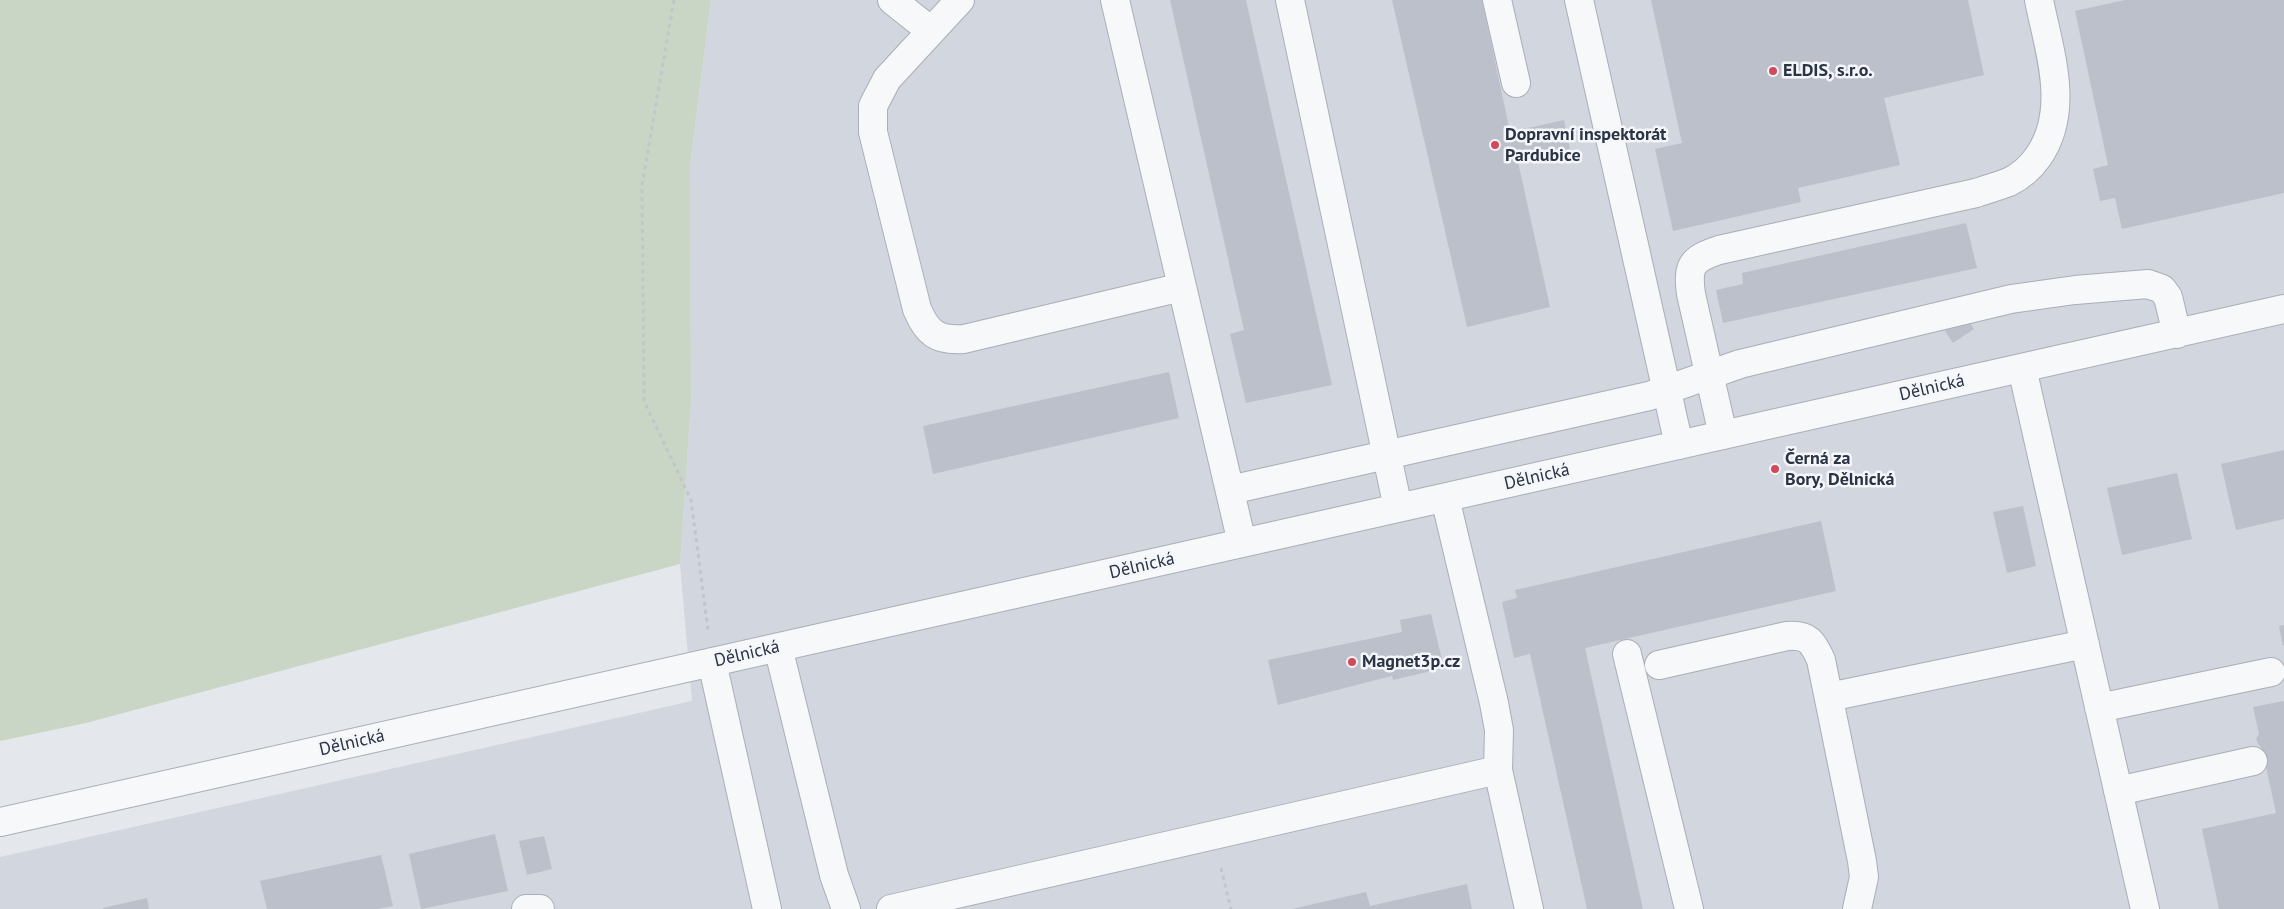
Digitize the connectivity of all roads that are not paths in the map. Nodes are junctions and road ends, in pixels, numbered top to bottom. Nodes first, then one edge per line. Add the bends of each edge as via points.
1 (892, 0) edge
2 (960, 0) edge
3 (1115, 0) edge
4 (1290, 0) edge
5 (1497, 0) edge
6 (1579, 0) edge
7 (2039, 0) edge
8 (932, 31) junction
9 (1516, 83) dead end
10 (1182, 287) junction
11 (2284, 310) edge
12 (2177, 334) junction
13 (2022, 368) junction
14 (1709, 374) junction
15 (1666, 390) junction
16 (1723, 435) junction
17 (1679, 445) junction
18 (1387, 455) junction
19 (1230, 490) junction
20 (1445, 498) junction
21 (1398, 508) junction
22 (1242, 543) junction
23 (2085, 644) junction
24 (778, 647) junction
25 (1627, 654) dead end
26 (712, 662) junction
27 (1659, 665) dead end
28 (2271, 672) dead end
29 (1829, 697) junction
30 (2099, 708) junction
31 (2253, 761) dead end
32 (1498, 770) junction
33 (2118, 791) junction
34 (0, 822) edge
35 (901, 908) edge
36 (526, 909) edge
37 (540, 909) edge
38 (768, 909) edge
39 (846, 909) edge
40 (1529, 909) edge
41 (1690, 909) edge
42 (1857, 909) edge
43 (2145, 909) edge

1 - 8 street
2 - 8 street
3 - 10 street
4 - 18 street
5 - 9 street
6 - 15 street
7 - 14 street via 2054,72 2056,106 2053,128 2030,167 2011,181 1976,193 1719,250 1697,259 1692,265 1689,280
8 - 10 street via 887,79 873,106 872,118 918,309 929,330 950,340 964,339
10 - 19 street
11 - 12 street, Dělnická
12 - 13 street, Dělnická
12 - 14 street via 2168,297 2156,285 2075,290 2011,299
13 - 16 street, Dělnická
13 - 23 street
14 - 15 street
14 - 16 street
15 - 17 street
15 - 18 street
16 - 17 street, Dělnická
17 - 20 street, Dělnická
18 - 19 street
18 - 21 street
19 - 22 street
20 - 21 street, Dělnická
20 - 32 street via 1494,703 1499,730
21 - 22 street, Dělnická
22 - 24 street, Dělnická
23 - 29 street
23 - 30 street
24 - 26 street, Dělnická
24 - 39 street via 834,876
25 - 41 street
26 - 34 street, Dělnická
26 - 38 street
27 - 29 street via 1799,635 1809,639 1816,648
28 - 30 street
29 - 42 street via 1862,861 1864,877
30 - 33 street
31 - 33 street
32 - 35 street
32 - 40 street
33 - 43 street
36 - 37 street

